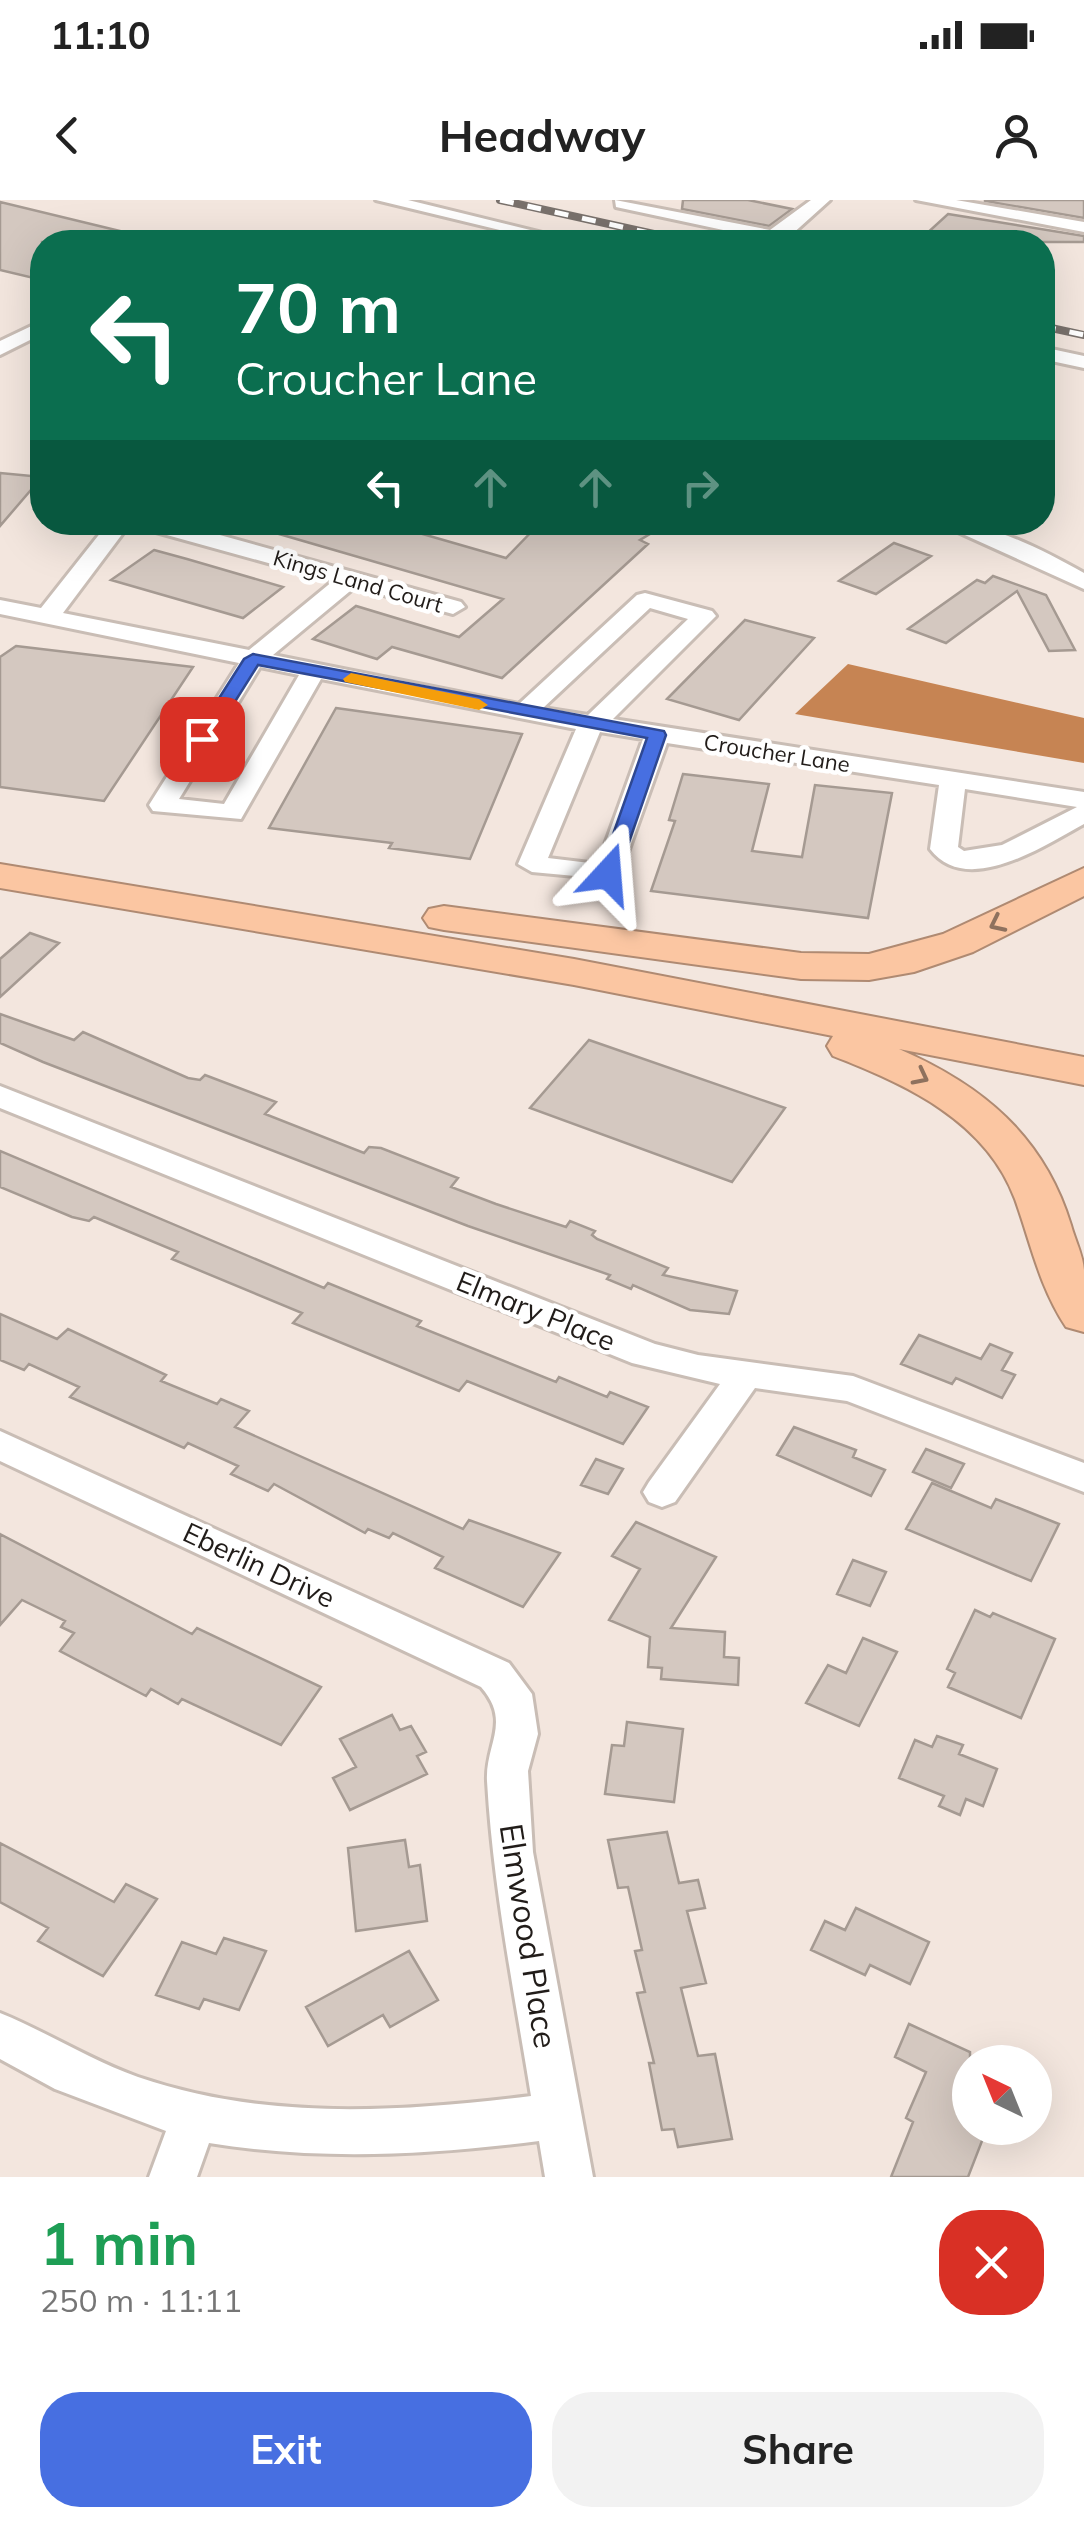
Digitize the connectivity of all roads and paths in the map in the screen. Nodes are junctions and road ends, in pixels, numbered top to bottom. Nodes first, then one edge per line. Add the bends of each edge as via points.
1 (385, 200) edge
2 (821, 200) edge
3 (925, 200) edge
4 (1008, 200) edge
5 (622, 204) dead end
6 (1084, 215) edge
7 (1084, 227) edge
8 (517, 230) edge
9 (746, 230) edge
10 (786, 230) edge
11 (30, 333) edge
12 (0, 349) edge
13 (1055, 357) edge
14 (1084, 362) edge
15 (110, 535) edge
16 (193, 535) edge
17 (983, 535) edge
18 (350, 579) junction
19 (1084, 582) edge
20 (453, 607) dead end
21 (1, 609) edge
22 (46, 617) junction
23 (253, 659) junction
24 (314, 671) junction
25 (524, 713) junction
26 (593, 725) junction
27 (657, 735) junction
28 (953, 780) junction
29 (1084, 800) edge
30 (1084, 814) edge
31 (0, 850) edge
32 (0, 876) edge
33 (1084, 880) edge
34 (306, 899) junction
35 (526, 964) junction
36 (1084, 1045) edge
37 (1084, 1071) edge
38 (0, 1096) edge
39 (1084, 1314) edge
40 (744, 1377) junction
41 (0, 1445) edge
42 (1084, 1478) edge
43 (662, 1492) dead end
44 (512, 1694) joint
45 (0, 2035) edge
46 (559, 2115) junction
47 (194, 2119) junction
48 (173, 2177) edge
49 (569, 2177) edge

1 - 8 street
2 - 10 street
3 - 7 street
4 - 6 street
5 - 9 street
11 - 12 street
13 - 14 street
15 - 22 street
16 - 18 street, Kings Land Court
17 - 19 street
18 - 20 street, Kings Land Court
18 - 23 street
21 - 22 street, Croucher Lane
22 - 23 street, Croucher Lane
23 - 24 street, Croucher Lane
23 - 24 street via 162,804 232,814
24 - 25 street, Croucher Lane
25 - 26 street, Croucher Lane
25 - 26 street via 645,600 704,616
26 - 27 street, Croucher Lane
26 - 27 street via 581,739 532,864 608,874
27 - 28 street, Croucher Lane
28 - 29 street, Croucher Lane
28 - 30 street via 944,848 960,862 986,861
31 - 34 highway
32 - 35 highway
33 -> 34 highway via 930,954 836,968
34 - 36 highway
35 - 37 highway
35 -> 39 highway via 812,1034 947,1091 992,1124 1024,1164
38 - 40 street, Elmary Place via 644,1354
40 - 42 street, Elmary Place via 853,1388
40 - 43 street
41 - 44 street, Eberlin Drive via 495,1675
44 - 46 street, Elmwood Place via 518,1734 507,1771 509,1833
45 - 47 street via 92,2084
46 - 47 street via 327,2136
46 - 49 street, Elmwood Place
47 - 48 street

